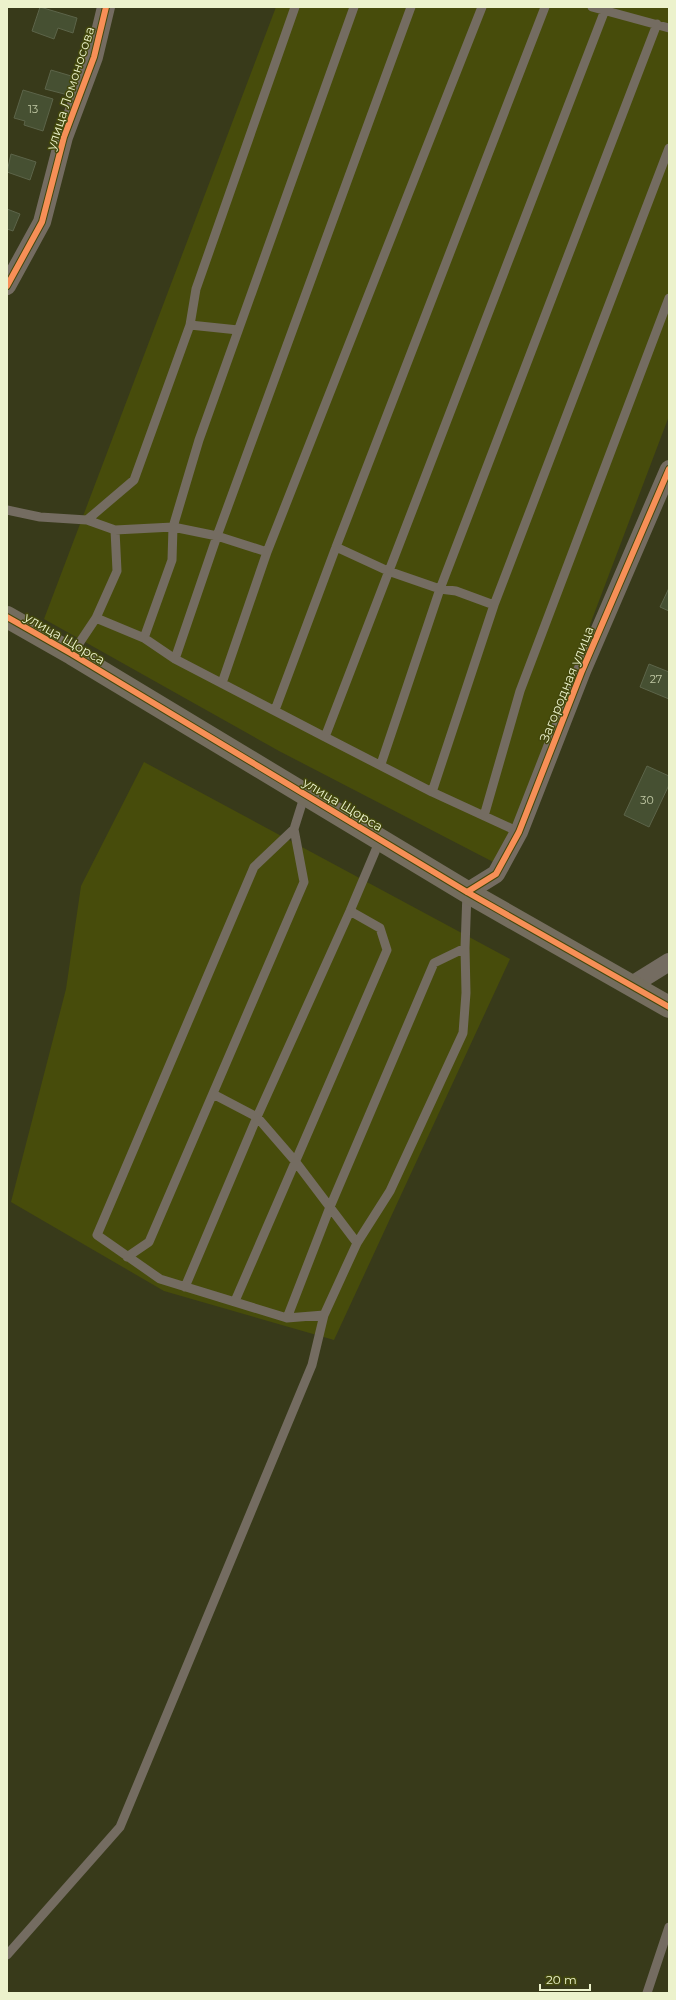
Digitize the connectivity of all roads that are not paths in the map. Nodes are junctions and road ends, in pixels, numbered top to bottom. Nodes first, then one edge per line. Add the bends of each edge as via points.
1 (106, 7) edge
2 (295, 7) edge
3 (354, 7) edge
4 (411, 7) edge
5 (482, 7) edge
6 (545, 7) edge
7 (592, 7) edge
8 (605, 10) junction
9 (657, 24) junction
10 (669, 28) edge
11 (669, 148) edge
12 (7, 286) edge
13 (669, 298) edge
14 (190, 326) junction
15 (238, 330) junction
16 (669, 469) edge
17 (7, 510) edge
18 (87, 520) junction
19 (173, 527) junction
20 (115, 530) junction
21 (217, 536) junction
22 (336, 547) junction
23 (267, 552) junction
24 (388, 571) junction
25 (440, 589) junction
26 (494, 605) junction
27 (7, 617) edge
28 (96, 618) junction
29 (144, 638) junction
30 (72, 654) junction
31 (175, 659) junction
32 (222, 683) junction
33 (275, 710) junction
34 (325, 737) junction
35 (381, 764) junction
36 (432, 792) junction
37 (305, 794) junction
38 (484, 816) junction
39 (294, 829) junction
40 (518, 832) junction
41 (380, 840) junction
42 (467, 892) junction
43 (350, 911) junction
44 (465, 948) junction
45 (669, 962) edge
46 (632, 986) junction
47 (669, 1007) edge
48 (213, 1094) junction
49 (257, 1117) junction
50 (295, 1161) junction
51 (330, 1207) junction
52 (357, 1243) junction
53 (127, 1257) junction
54 (186, 1287) junction
55 (235, 1301) junction
56 (324, 1315) junction
57 (287, 1318) junction
58 (669, 1927) edge
59 (7, 1955) edge
60 (647, 1993) edge

1 - 12 street, улица Ломоносова via 94,57 64,137 42,222
2 - 14 lane via 196,289
3 - 15 lane
4 - 21 lane
5 - 23 lane
6 - 22 lane
7 - 8 lane
8 - 9 lane
8 - 24 lane
9 - 10 lane
9 - 25 lane
11 - 26 lane
13 - 38 lane via 520,691
14 - 15 lane
14 - 18 lane via 134,480
15 - 19 lane via 199,440
16 - 40 street, Загородная улица via 582,671
17 - 18 lane via 40,517
18 - 20 lane
19 - 20 lane
19 - 21 lane
19 - 29 lane via 172,560
20 - 28 lane via 117,572
21 - 23 lane
21 - 31 lane
22 - 24 lane
22 - 33 lane
23 - 32 lane
24 - 25 lane
24 - 34 lane
25 - 26 lane via 456,591
25 - 35 lane
26 - 36 lane
27 - 30 street, улица Щорса
28 - 29 lane
28 - 30 lane
29 - 31 lane
30 - 37 street, улица Щорса
31 - 32 lane
32 - 33 lane
33 - 34 lane
34 - 35 lane
35 - 36 lane
36 - 38 lane
37 - 39 lane
37 - 41 street, улица Щорса
38 - 40 lane
39 - 48 lane via 304,882
39 - 53 lane via 254,867 97,1235
40 - 42 street, Загородная улица via 496,874
41 - 42 street, улица Щорса
41 - 43 lane
42 - 44 lane
42 - 46 street, улица Щорса
43 - 49 lane
43 - 50 lane via 380,928 386,950
44 - 51 lane via 434,963
44 - 52 lane via 466,993 462,1033 390,1191
45 - 46 street
46 - 47 street, улица Щорса
48 - 49 lane
48 - 53 lane via 149,1242
49 - 50 lane
49 - 54 lane
50 - 51 lane
50 - 55 lane
51 - 52 lane
51 - 57 lane
52 - 56 lane
53 - 54 lane via 160,1279
54 - 55 lane
55 - 57 lane
56 - 57 lane
56 - 59 lane via 312,1365 120,1827
58 - 60 lane

